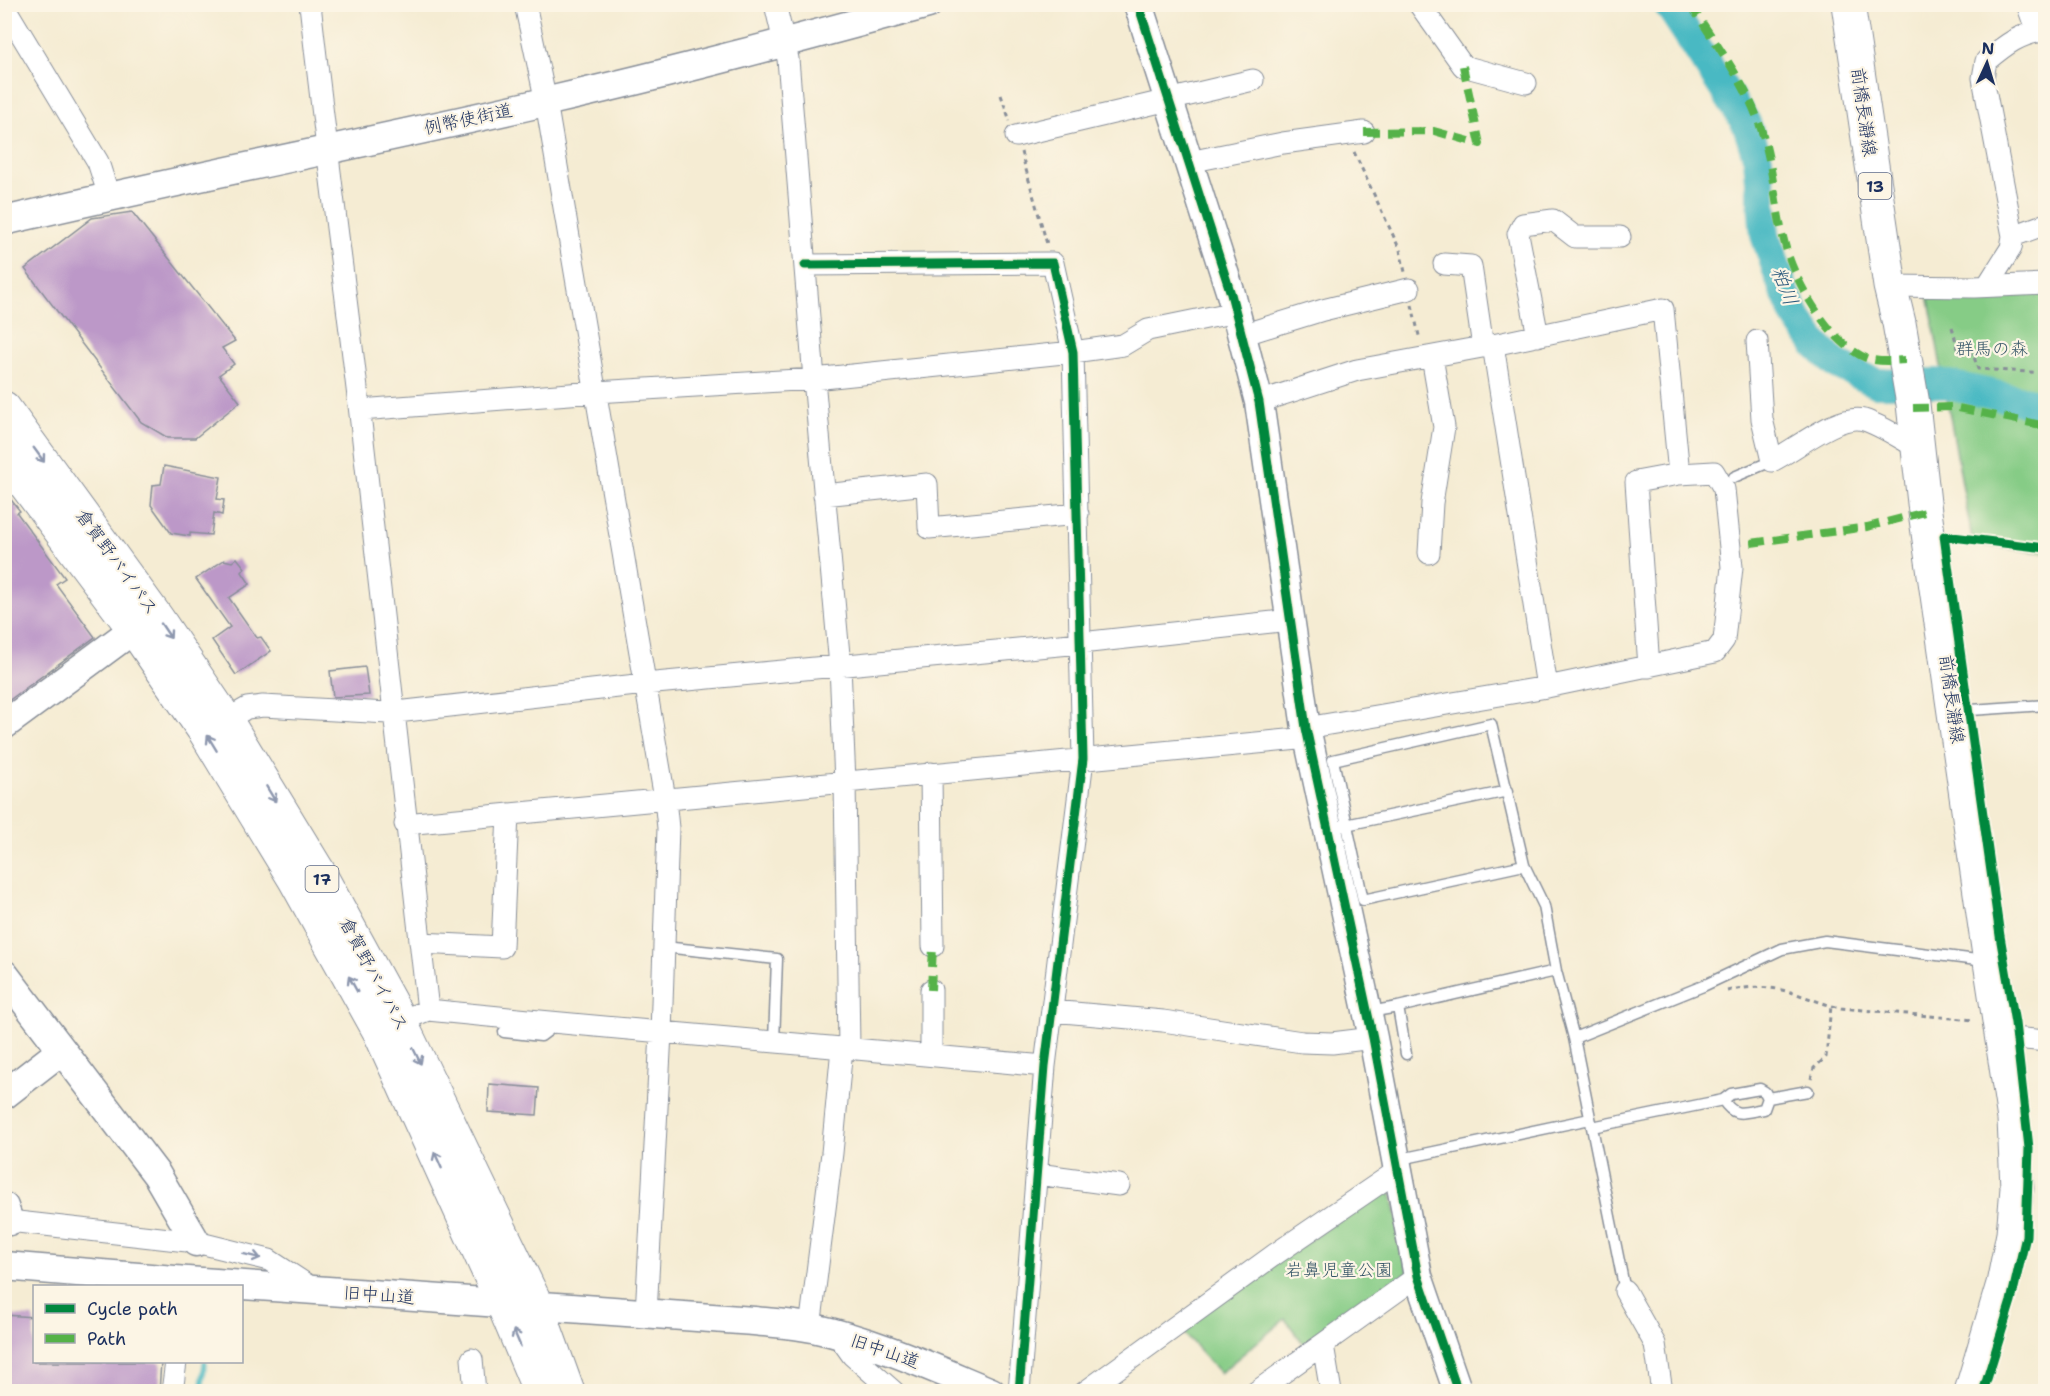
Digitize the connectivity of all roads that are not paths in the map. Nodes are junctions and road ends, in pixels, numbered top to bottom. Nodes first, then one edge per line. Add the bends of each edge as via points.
1 (310, 4) edge
2 (525, 4) edge
3 (775, 4) edge
4 (928, 4) edge
5 (1138, 4) edge
6 (1419, 4) edge
7 (1848, 4) edge
8 (2026, 4) edge
9 (4, 6) edge
10 (2041, 32) edge
11 (784, 42) junction
12 (1253, 80) dead end
13 (1526, 83) dead end
14 (1169, 100) junction
15 (546, 102) junction
16 (1355, 133) road end
17 (1016, 136) road end
18 (326, 150) junction
19 (1189, 162) junction
20 (109, 196) junction
21 (4, 220) edge
22 (2046, 224) edge
23 (2013, 236) junction
24 (1620, 237) dead end
25 (1444, 264) dead end
26 (805, 266) junction
27 (2046, 284) edge
28 (1890, 286) junction
29 (1987, 286) junction
30 (1409, 289) road end
31 (1239, 324) junction
32 (1538, 336) junction
33 (1757, 341) dead end
34 (1488, 346) junction
35 (1073, 352) junction
36 (1428, 358) junction
37 (814, 379) junction
38 (596, 392) junction
39 (1258, 402) junction
40 (4, 408) edge
41 (360, 410) junction
42 (1918, 448) junction
43 (4, 456) edge
44 (1772, 460) junction
45 (1679, 474) junction
46 (1734, 477) dead end
47 (824, 495) junction
48 (1078, 514) junction
49 (1429, 553) dead end
50 (1290, 620) junction
51 (134, 629) junction
52 (1081, 643) junction
53 (840, 666) junction
54 (1650, 667) junction
55 (645, 684) junction
56 (1547, 687) junction
57 (2046, 705) edge
58 (394, 711) junction
59 (1954, 711) junction
60 (226, 720) junction
61 (4, 725) edge
62 (1308, 733) junction
63 (1083, 759) junction
64 (931, 773) junction
65 (845, 782) junction
66 (1508, 791) junction
67 (665, 799) junction
68 (508, 813) junction
69 (405, 824) junction
70 (1337, 826) junction
71 (1524, 865) junction
72 (420, 943) junction
73 (933, 946) dead end
74 (664, 947) junction
75 (1990, 962) junction
76 (1556, 971) junction
77 (4, 974) edge
78 (931, 990) dead end
79 (1398, 1007) junction
80 (1052, 1011) junction
81 (414, 1016) junction
82 (557, 1023) junction
83 (1370, 1025) junction
84 (2001, 1030) junction
85 (504, 1032) dead end
86 (661, 1033) junction
87 (1574, 1038) junction
88 (2046, 1041) edge
89 (774, 1042) junction
90 (845, 1048) junction
91 (62, 1050) junction
92 (1406, 1054) dead end
93 (931, 1055) junction
94 (1045, 1066) junction
95 (1808, 1090) road end
96 (4, 1095) edge
97 (1768, 1098) junction
98 (1723, 1100) junction
99 (1591, 1123) junction
100 (1396, 1166) junction
101 (1037, 1174) junction
102 (1119, 1185) dead end
103 (7, 1214) edge
104 (196, 1242) junction
105 (4, 1266) edge
106 (1418, 1276) junction
107 (187, 1284) edge
108 (208, 1285) edge
109 (243, 1287) edge
110 (315, 1290) junction
111 (1625, 1291) joint
112 (503, 1304) junction
113 (537, 1306) junction
114 (646, 1314) junction
115 (824, 1331) junction
116 (1323, 1345) junction
117 (472, 1359) dead end
118 (176, 1363) edge
119 (172, 1392) edge
120 (475, 1392) edge
121 (540, 1392) edge
122 (568, 1392) edge
123 (894, 1392) edge
124 (991, 1392) edge
125 (1019, 1392) edge
126 (1085, 1392) edge
127 (1256, 1392) edge
128 (1331, 1392) edge
129 (1458, 1392) edge
130 (1662, 1392) edge
131 (1971, 1392) edge

1 - 18 street
2 - 15 street
3 - 11 street
4 - 11 street, 例幣使街道
5 - 14 street
6 - 13 street via 1463,66
7 - 28 main road, 前橋長瀞線 / 13
8 - 10 street
9 - 20 street via 98,162
10 - 23 street via 2009,41 1986,61 1983,78
11 - 15 street, 例幣使街道
11 - 26 street
12 - 14 street
14 - 17 street
14 - 19 street
15 - 18 street, 例幣使街道
15 - 38 street
16 - 19 street
18 - 20 street, 例幣使街道
18 - 41 street
19 - 31 street
20 - 21 street, 例幣使街道
22 - 23 street
23 - 29 street via 2011,248
24 - 32 street via 1575,237 1553,220 1523,224 1518,234
25 - 34 street via 1471,266
26 - 35 street via 1053,263
26 - 37 street
27 - 29 street
28 - 29 street
28 - 42 main road, 前橋長瀞線 / 13
30 - 31 street via 1323,310
31 - 35 street via 1148,330 1123,345
31 - 39 street
32 - 34 street
32 - 45 street via 1663,309
33 - 44 street via 1761,419
34 - 36 street
34 - 56 street
35 - 37 street
35 - 48 street
36 - 39 street via 1357,370
36 - 49 street via 1444,427 1432,502
37 - 38 street
37 - 47 street
38 - 41 street
38 - 55 street
39 - 50 street
40 -> 60 main road, 倉賀野バイパス / 17 via 151,609
41 - 58 street
42 - 44 street via 1862,420 1820,431
42 - 59 main road, 前橋長瀞線 / 13
43 - 51 main road, 倉賀野バイパス / 17
44 - 46 lane
45 - 54 street via 1636,482
45 - 54 street via 1714,472 1724,489 1732,567 1724,640 1715,652
47 - 48 street via 927,484 929,528
47 - 53 street
48 - 52 street
50 - 52 street
50 - 62 street
51 - 61 street
112 -> 51 main road, 倉賀野バイパス / 17 via 379,1031 295,880 223,762
52 - 53 street
52 - 63 street
53 - 55 street
53 - 65 street
54 - 56 street
55 - 58 street
55 - 67 street
56 - 62 street
57 - 59 lane
58 - 60 street via 263,706 247,708
58 - 69 street
59 - 75 main road, 前橋長瀞線 / 13
60 -> 81 main road, 倉賀野バイパス / 17 via 317,869
62 - 63 street
62 - 70 street
63 - 64 street
63 - 80 street
64 - 65 street
64 - 73 street
65 - 67 street
65 - 90 street
66 - 70 lane
66 - 70 lane via 1491,723 1333,760
66 - 71 lane
67 - 68 street
67 - 74 street via 668,828
68 - 69 street
68 - 72 street via 502,947
69 - 72 street
70 - 71 lane via 1363,900
70 - 83 street
71 - 76 lane via 1544,906
72 - 81 street
74 - 86 street
74 - 89 lane via 777,959
75 - 84 main road, 前橋長瀞線 / 13
75 - 87 lane via 1825,941 1782,949
76 - 79 lane
76 - 87 lane
77 - 91 street
78 - 93 street
79 - 83 lane
79 - 92 lane
80 - 83 street via 1163,1021 1302,1042 1332,1043
80 - 94 street
81 - 82 street
81 -> 113 main road, 倉賀野バイパス / 17
82 - 85 lane via 541,1036
82 - 86 street
83 - 100 street
84 - 88 street
84 - 131 main road, 前橋長瀞線 / 13 via 2014,1119 2017,1188 2003,1284
86 - 89 street
86 - 114 street
87 - 99 lane
89 - 90 street
90 - 93 street
90 - 115 street via 832,1153
91 - 96 street
91 - 104 street via 157,1175
93 - 94 street
94 - 101 street
95 - 97 lane
97 - 98 lane via 1760,1089 1731,1094
97 - 98 lane via 1764,1109 1736,1114
98 - 99 lane
99 - 100 lane
99 - 111 lane
100 - 106 street
100 - 126 street
101 - 102 street
101 - 125 street
103 - 104 street
104 -> 110 street via 269,1260
105 - 107 street, 旧中山道
106 - 116 street
106 - 129 street
107 - 108 street, 旧中山道
109 - 110 street, 旧中山道
110 - 112 street, 旧中山道
111 - 130 street via 1655,1344
112 - 113 street, 旧中山道
121 -> 112 main road, 倉賀野バイパス / 17
113 - 114 street, 旧中山道
113 - 122 main road, 倉賀野バイパス / 17
114 - 115 street, 旧中山道 via 754,1320
115 - 123 street
115 - 124 street, 旧中山道 via 904,1356
116 - 127 street
116 - 128 street
117 - 120 street
118 - 119 street

